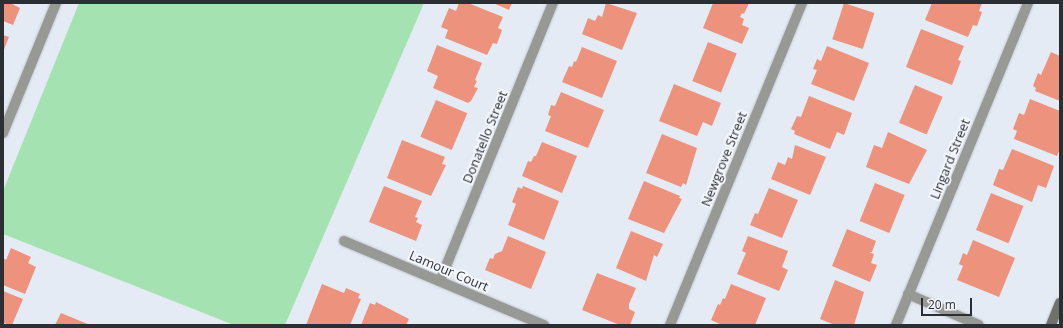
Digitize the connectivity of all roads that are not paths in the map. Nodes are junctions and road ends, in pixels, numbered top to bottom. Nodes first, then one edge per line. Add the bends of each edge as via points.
1 (56, 3) edge
2 (554, 3) edge
3 (802, 3) edge
4 (1028, 3) edge
5 (3, 133) edge
6 (344, 241) dead end
7 (440, 281) junction
8 (908, 294) junction
9 (1060, 302) edge
10 (544, 325) edge
11 (670, 325) edge
12 (896, 325) edge
13 (979, 325) edge
14 (1051, 325) edge

1 - 5 street
2 - 7 street, Donatello Street
3 - 11 street, Newgrove Street
4 - 8 street, Lingard Street
6 - 7 street, Lamour Court
7 - 10 street, Lamour Court
8 - 12 street, Lingard Street
8 - 13 street
9 - 14 main road

